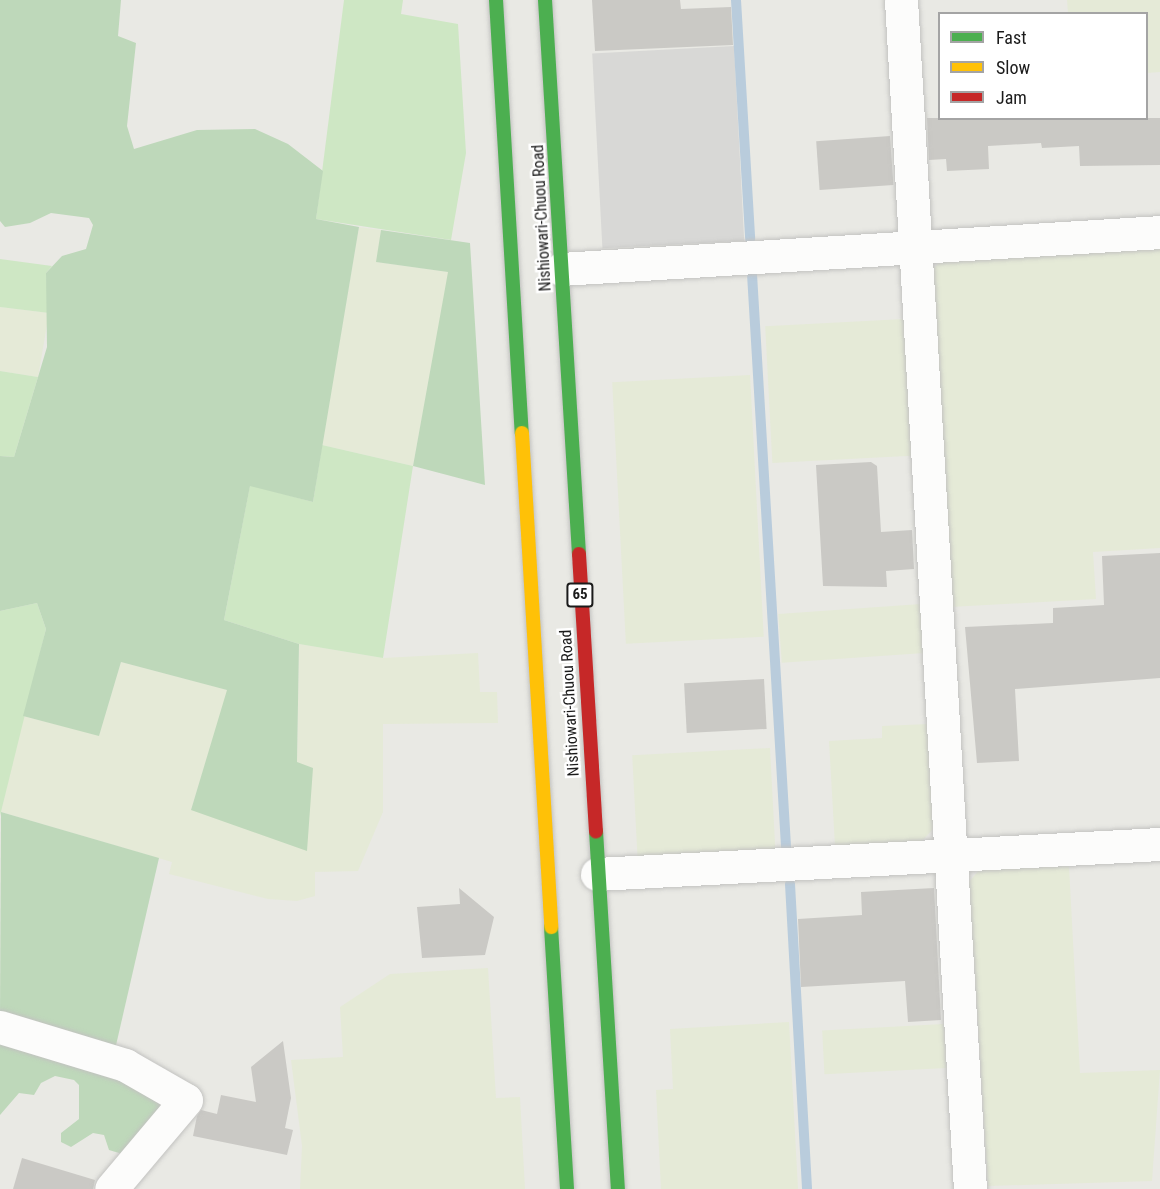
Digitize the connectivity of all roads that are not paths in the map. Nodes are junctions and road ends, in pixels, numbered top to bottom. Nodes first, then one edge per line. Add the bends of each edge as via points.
1 (496, 0) edge
2 (545, 0) edge
3 (901, 0) edge
4 (1160, 232) edge
5 (915, 246) junction
6 (561, 268) junction
7 (1160, 844) edge
8 (950, 855) junction
9 (597, 874) junction
10 (0, 1027) edge
11 (111, 1189) edge
12 (567, 1189) edge
13 (618, 1189) edge
14 (970, 1189) edge

1 - 12 main road, Nishiowari-Chuou Road
2 - 6 main road, Nishiowari-Chuou Road / 65
3 - 5 street
4 - 5 street
5 - 6 street
5 - 8 street
6 - 9 main road, Nishiowari-Chuou Road / 65
7 - 8 street
8 - 9 street
8 - 14 street
9 - 13 main road, Nishiowari-Chuou Road / 65
10 - 11 street via 125,1065 186,1100

